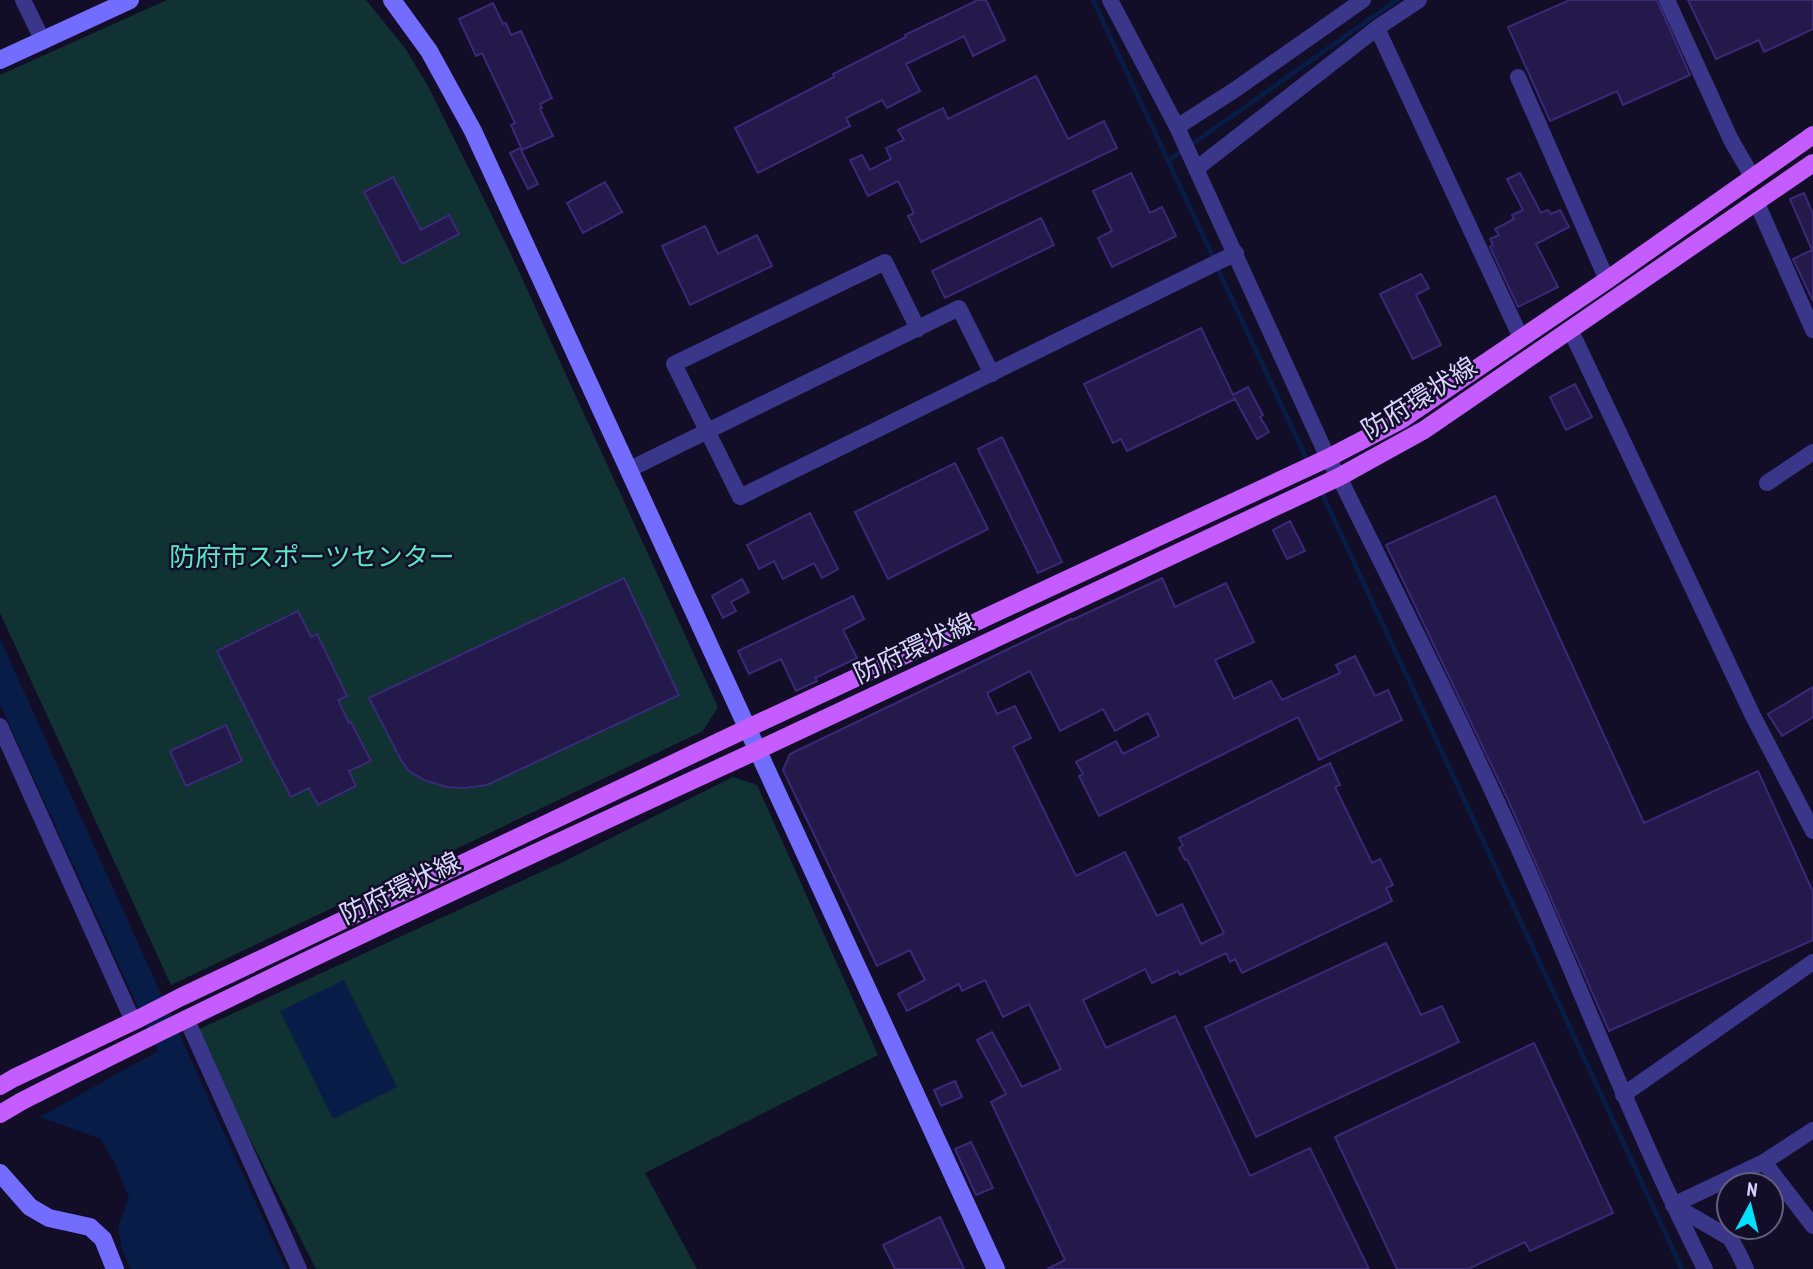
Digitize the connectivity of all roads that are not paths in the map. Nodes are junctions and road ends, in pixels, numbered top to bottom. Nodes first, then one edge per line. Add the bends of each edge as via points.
1 (23, 0) edge
2 (131, 0) edge
3 (392, 0) edge
4 (1110, 0) edge
5 (1363, 0) edge
6 (1419, 0) edge
7 (1667, 0) edge
8 (1377, 28) junction
9 (43, 41) junction
10 (0, 60) edge
11 (1518, 77) dead end
12 (1177, 127) junction
13 (1813, 135) edge
14 (1813, 163) edge
15 (1196, 169) junction
16 (1753, 178) junction
17 (1756, 201) junction
18 (1236, 253) junction
19 (1608, 280) junction
20 (918, 329) junction
21 (1570, 329) junction
22 (1813, 330) edge
23 (1521, 338) junction
24 (992, 374) junction
25 (706, 431) junction
26 (1813, 452) edge
27 (1328, 458) junction
28 (628, 470) junction
29 (1339, 477) junction
30 (1767, 483) dead end
31 (0, 726) edge
32 (748, 729) junction
33 (758, 750) junction
34 (1813, 831) edge
35 (1813, 962) edge
36 (186, 1018) junction
37 (136, 1019) junction
38 (0, 1086) edge
39 (1623, 1095) junction
40 (0, 1114) edge
41 (1813, 1130) edge
42 (1764, 1162) junction
43 (0, 1174) edge
44 (1673, 1205) junction
45 (1813, 1226) edge
46 (115, 1269) edge
47 (299, 1269) edge
48 (996, 1269) edge
49 (1705, 1269) edge
50 (1746, 1269) edge

1 - 9 street
2 - 9 street
3 - 28 street via 429,51 473,131
4 - 12 street
5 - 12 street
6 - 8 street
7 - 16 street
8 - 15 street
8 - 23 street
9 - 10 street
11 - 19 street
12 - 15 street
13 - 16 main road, 防府環状線
14 - 17 main road, 防府環状線
15 - 18 street
16 - 19 main road, 防府環状線
17 - 21 main road, 防府環状線
17 - 22 street
18 - 24 street
18 - 27 street
19 - 23 main road, 防府環状線
20 - 24 street via 959,308
20 - 25 street
20 - 25 street via 885,262 674,364
21 - 29 main road, 防府環状線 via 1424,430
21 - 34 street via 1753,716
23 - 27 main road, 防府環状線 via 1401,420
24 - 25 street via 740,497
25 - 28 street
26 - 30 street
27 - 29 street
27 - 32 main road, 防府環状線
28 - 32 street
29 - 33 main road, 防府環状線
29 - 39 street via 1521,854
31 - 37 street
32 - 33 street
32 - 37 main road, 防府環状線
33 - 36 main road, 防府環状線
33 - 48 street
35 - 39 street
36 - 40 main road, 防府環状線
36 - 47 street
37 - 38 main road, 防府環状線
39 - 44 street
41 - 42 street
42 - 44 street
42 - 45 street
43 - 46 street via 30,1207 49,1218 90,1227 103,1239
44 - 49 street
44 - 50 street via 1730,1238

